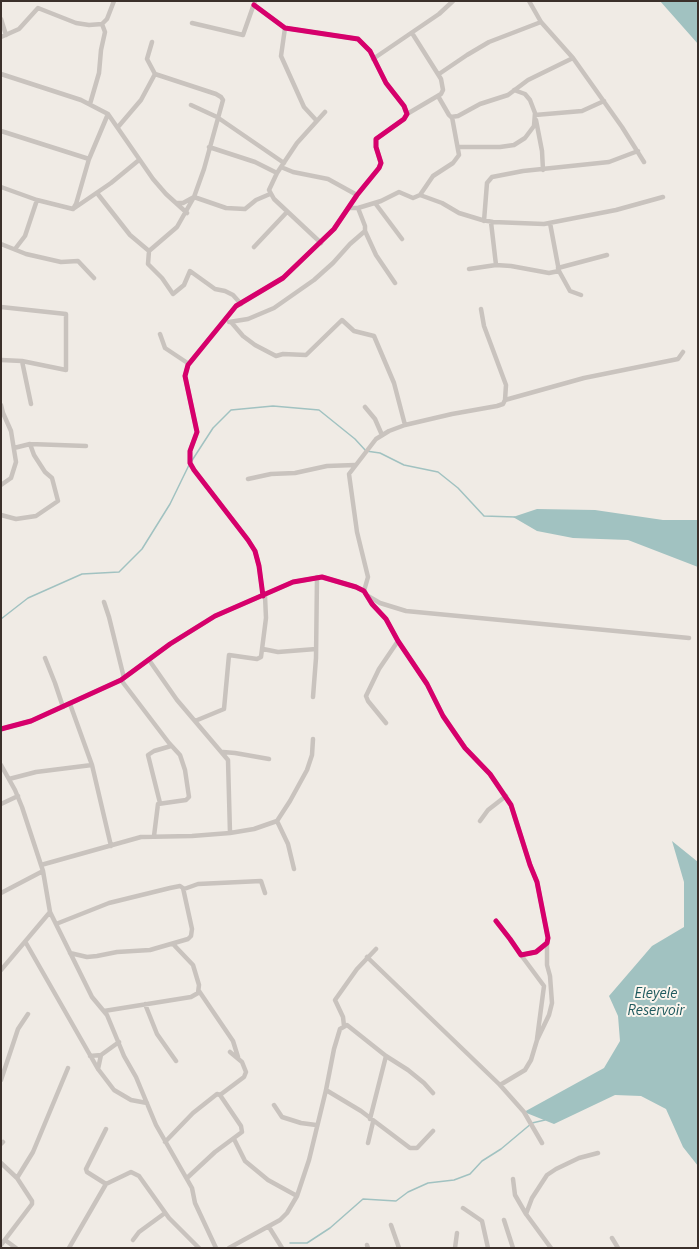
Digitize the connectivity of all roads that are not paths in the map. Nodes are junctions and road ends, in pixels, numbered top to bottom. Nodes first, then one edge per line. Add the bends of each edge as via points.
1 (114, 1) edge
2 (529, 1) edge
3 (451, 2) edge
4 (254, 3) edge
5 (1, 19) edge
6 (541, 22) junction
7 (192, 23) dead end
8 (102, 24) junction
9 (284, 28) junction
10 (412, 33) junction
11 (3, 36) edge
12 (152, 42) dead end
13 (573, 58) junction
14 (373, 59) junction
15 (1, 74) edge
16 (155, 74) junction
17 (439, 74) junction
18 (514, 90) junction
19 (438, 96) junction
20 (604, 101) junction
21 (90, 104) junction
22 (191, 105) dead end
23 (325, 112) dead end
24 (108, 114) junction
25 (407, 114) junction
26 (217, 117) junction
27 (452, 117) junction
28 (535, 117) junction
29 (316, 120) junction
30 (118, 127) junction
31 (1, 131) edge
32 (458, 147) junction
33 (209, 148) junction
34 (638, 152) junction
35 (89, 159) junction
36 (139, 160) junction
37 (644, 162) dead end
38 (282, 165) junction
39 (543, 170) junction
40 (277, 173) junction
41 (1, 187) edge
42 (97, 193) junction
43 (270, 194) junction
44 (357, 195) junction
45 (420, 195) junction
46 (194, 197) junction
47 (663, 197) dead end
48 (36, 200) junction
49 (176, 203) junction
50 (375, 203) junction
51 (348, 208) junction
52 (358, 208) junction
53 (73, 209) junction
54 (187, 212) junction
55 (287, 212) junction
56 (484, 221) junction
57 (491, 222) junction
58 (550, 223) junction
59 (365, 232) junction
60 (402, 239) dead end
61 (321, 243) junction
62 (1, 244) edge
63 (254, 247) dead end
64 (15, 249) junction
65 (149, 251) junction
66 (607, 255) dead end
67 (496, 266) junction
68 (469, 269) dead end
69 (559, 269) junction
70 (94, 278) dead end
71 (395, 282) dead end
72 (581, 295) dead end
73 (242, 304) junction
74 (1, 307) edge
75 (481, 309) dead end
76 (225, 322) junction
77 (231, 322) junction
78 (160, 334) dead end
79 (683, 352) dead end
80 (1, 360) edge
81 (22, 361) junction
82 (189, 364) junction
83 (505, 400) junction
84 (31, 404) dead end
85 (1, 405) edge
86 (365, 407) dead end
87 (2, 413) edge
88 (404, 425) junction
89 (382, 435) junction
90 (30, 444) junction
91 (86, 446) dead end
92 (14, 448) junction
93 (355, 465) junction
94 (248, 479) dead end
95 (1, 485) edge
96 (1, 515) edge
97 (318, 577) junction
98 (365, 593) junction
99 (264, 596) junction
100 (104, 602) dead end
101 (689, 638) dead end
102 (398, 641) junction
103 (263, 649) junction
104 (316, 649) junction
105 (45, 658) dead end
106 (149, 660) junction
107 (123, 679) junction
108 (313, 697) dead end
109 (70, 704) junction
110 (62, 707) junction
111 (195, 721) junction
112 (386, 723) dead end
113 (1, 729) edge
114 (313, 739) dead end
115 (171, 746) junction
116 (223, 752) junction
117 (268, 759) dead end
118 (1, 765) edge
119 (92, 765) junction
120 (9, 779) junction
121 (18, 796) junction
122 (506, 796) junction
123 (160, 803) junction
124 (1, 804) edge
125 (277, 821) junction
126 (480, 821) dead end
127 (230, 833) junction
128 (154, 836) junction
129 (111, 846) junction
130 (41, 866) junction
131 (294, 869) dead end
132 (43, 871) junction
133 (184, 889) junction
134 (1, 893) edge
135 (265, 893) dead end
136 (50, 912) junction
137 (496, 921) dead end
138 (56, 924) junction
139 (26, 942) junction
140 (547, 943) junction
141 (173, 944) junction
142 (376, 949) dead end
143 (70, 953) junction
144 (521, 955) junction
145 (367, 957) junction
146 (1, 970) edge
147 (199, 991) junction
148 (144, 1004) junction
149 (112, 1010) junction
150 (104, 1011) junction
151 (28, 1014) dead end
152 (108, 1019) junction
153 (344, 1026) junction
154 (537, 1040) junction
155 (119, 1042) junction
156 (230, 1052) dead end
157 (101, 1055) junction
158 (90, 1056) junction
159 (386, 1056) junction
160 (238, 1057) junction
161 (176, 1061) dead end
162 (68, 1068) dead end
163 (98, 1069) junction
164 (1, 1080) edge
165 (500, 1085) junction
166 (326, 1090) junction
167 (432, 1093) dead end
168 (220, 1095) junction
169 (147, 1103) junction
170 (274, 1106) dead end
171 (372, 1120) junction
172 (316, 1125) junction
173 (106, 1129) dead end
174 (433, 1131) dead end
175 (234, 1138) junction
176 (165, 1142) junction
177 (368, 1143) dead end
178 (542, 1143) dead end
179 (598, 1153) dead end
180 (1, 1162) edge
181 (17, 1178) junction
182 (186, 1178) junction
183 (513, 1179) dead end
184 (106, 1184) junction
185 (298, 1196) junction
186 (462, 1208) dead end
187 (165, 1213) junction
188 (526, 1214) junction
189 (504, 1220) dead end
190 (390, 1225) dead end
191 (269, 1227) junction
192 (457, 1233) dead end
193 (612, 1238) dead end
194 (5, 1240) junction
195 (133, 1240) dead end
196 (1, 1245) edge
197 (16, 1248) edge
198 (69, 1248) edge
199 (199, 1248) edge
200 (216, 1248) edge
201 (229, 1248) edge
202 (282, 1248) edge
203 (399, 1248) edge
204 (455, 1248) edge
205 (488, 1248) edge
206 (513, 1248) edge
207 (551, 1248) edge
208 (618, 1248) edge

1 - 8 street via 107,19
2 - 6 street
3 - 10 street
4 - 7 street via 243,35
4 - 9 street
5 - 11 street
6 - 13 street
6 - 17 street via 489,42
8 - 11 street via 76,23 38,8 18,28
8 - 21 street via 106,32 99,73
9 - 14 street via 356,38 367,48
9 - 29 street via 281,56 304,107
10 - 14 street
10 - 17 street
12 - 16 street via 148,59
13 - 18 street via 540,73
13 - 20 street
14 - 25 street
15 - 21 street
16 - 26 street via 220,96 223,100
16 - 30 street via 141,100
17 - 19 street via 443,90
18 - 27 street via 508,95
18 - 28 street via 525,94 530,100
19 - 25 street
19 - 27 street
20 - 28 street via 582,111
20 - 34 street
21 - 24 street
22 - 26 street
23 - 29 street
24 - 30 street
24 - 35 street
25 - 44 street via 404,119 376,139 381,164
26 - 33 street
26 - 38 street
27 - 32 street
28 - 32 street via 532,130 514,145
28 - 39 street
29 - 38 street
30 - 36 street
31 - 35 street
32 - 45 street via 457,158 433,176
33 - 40 street via 255,162
33 - 46 street
34 - 37 street
34 - 39 street via 609,162
35 - 53 street
36 - 42 street
36 - 49 street
38 - 40 street
38 - 44 street via 293,172 328,179
39 - 56 street via 492,177 487,183
40 - 43 street via 270,186
41 - 48 street
42 - 53 street
42 - 65 street via 130,235
43 - 46 street via 256,200 245,209 226,208
43 - 55 street
44 - 51 street
45 - 50 street via 413,198 399,192
45 - 56 street
46 - 49 street via 184,203
46 - 54 street
47 - 58 street via 616,210
48 - 53 street
48 - 64 street via 25,236
49 - 54 street
50 - 52 street
50 - 60 street
51 - 52 street
51 - 61 street
52 - 59 street via 366,226
54 - 65 street via 177,227
55 - 61 street
55 - 63 street
56 - 57 street
57 - 58 street
57 - 67 street
58 - 69 street
59 - 71 street via 376,255
59 - 77 street via 328,267 287,300 248,319
61 - 73 street via 283,278
62 - 64 street
64 - 70 street via 61,262 78,261
65 - 73 street via 148,264 174,294 184,285 190,271 215,290 233,295
66 - 69 street
67 - 68 street
67 - 69 street via 549,273
69 - 72 street via 570,291
73 - 76 street via 236,306
74 - 81 street via 66,314 66,370
75 - 83 street via 484,326 506,385
76 - 77 street
76 - 82 street
77 - 88 street via 255,345 276,356 306,355 342,320 354,331 374,336 394,383
78 - 82 street via 165,348
79 - 83 street via 678,359 584,378
80 - 81 street
81 - 84 street
82 - 99 street via 185,376 197,432 190,451 190,462 252,545 259,566
83 - 88 street via 497,406
85 - 87 street
86 - 89 street via 375,419
87 - 92 street
88 - 89 street
89 - 93 street
90 - 91 street
90 - 92 street
90 - 96 street via 34,454 52,478 58,501 36,516 16,519
92 - 95 street via 16,462 11,478
93 - 94 street via 327,466
93 - 98 street via 349,474 349,483 368,577
97 - 98 street via 330,578
97 - 99 street via 299,580
97 - 104 street
98 - 101 street via 380,603 406,611
98 - 102 street via 386,619
99 - 103 street via 266,618
99 - 106 street via 215,616
100 - 107 street
102 - 112 street via 379,669 366,696
102 - 122 street via 465,748 490,774
103 - 104 street via 278,652
103 - 111 street via 260,658 229,655 224,709
104 - 108 street
105 - 110 street
106 - 107 street
106 - 111 street
107 - 109 street
107 - 115 street
109 - 110 street
109 - 119 street
110 - 113 street via 31,721
111 - 116 street
114 - 125 street via 312,755 307,770
115 - 123 street via 148,755
115 - 123 street via 182,760 189,797 186,800
116 - 117 street
116 - 127 street via 230,764
118 - 120 street
119 - 120 street via 36,772
119 - 129 street
120 - 121 street
121 - 124 street
121 - 130 street
122 - 126 street via 488,810
122 - 140 street via 537,882
123 - 128 street via 157,806
125 - 127 street via 254,829
125 - 131 street via 288,844
127 - 128 street
128 - 129 street
129 - 130 street
130 - 132 street
132 - 134 street
132 - 136 street
133 - 135 street via 198,884 261,881
133 - 138 street via 180,886 109,903
133 - 141 street via 192,933 188,938
136 - 138 street
136 - 139 street
137 - 144 street
138 - 143 street
139 - 146 street
139 - 158 street
140 - 144 street via 536,952
140 - 154 street via 552,1003
141 - 143 street via 150,950 87,957
141 - 147 street via 193,965
142 - 145 street
143 - 150 street via 92,997
144 - 154 street via 544,986
145 - 153 street via 335,1000
145 - 165 street
147 - 148 street via 191,997
147 - 160 street via 233,1041
148 - 149 street
148 - 161 street via 157,1034
149 - 150 street
149 - 152 street
150 - 152 street
151 - 164 street via 18,1029
152 - 155 street
153 - 159 street via 347,1025
153 - 166 street via 340,1029 334,1048
154 - 165 street via 525,1070
155 - 157 street
155 - 169 street
156 - 160 street
157 - 158 street
157 - 163 street
158 - 163 street
159 - 167 street via 408,1070
159 - 171 street
160 - 168 street via 246,1074
162 - 181 street via 33,1152
163 - 169 street via 114,1090 136,1102
165 - 178 street via 524,1112
166 - 171 street
166 - 172 street
168 - 175 street via 242,1126 242,1132
168 - 176 street via 217,1094 193,1113
169 - 176 street
170 - 172 street via 282,1117
171 - 174 street via 410,1148 417,1148
171 - 177 street
172 - 185 street
173 - 184 street via 86,1171
175 - 182 street
175 - 185 street via 245,1161 268,1180
176 - 182 street
179 - 188 street via 570,1161 547,1175 532,1198
180 - 181 street
181 - 194 street via 32,1204
182 - 200 street
183 - 188 street via 515,1195
184 - 187 street via 131,1172 135,1173
184 - 198 street
185 - 191 street via 287,1213
186 - 205 street via 482,1221
187 - 195 street via 139,1232
187 - 199 street
188 - 207 street
189 - 206 street
190 - 203 street
191 - 201 street
191 - 202 street
192 - 204 street
193 - 208 street
194 - 196 street
194 - 197 street

